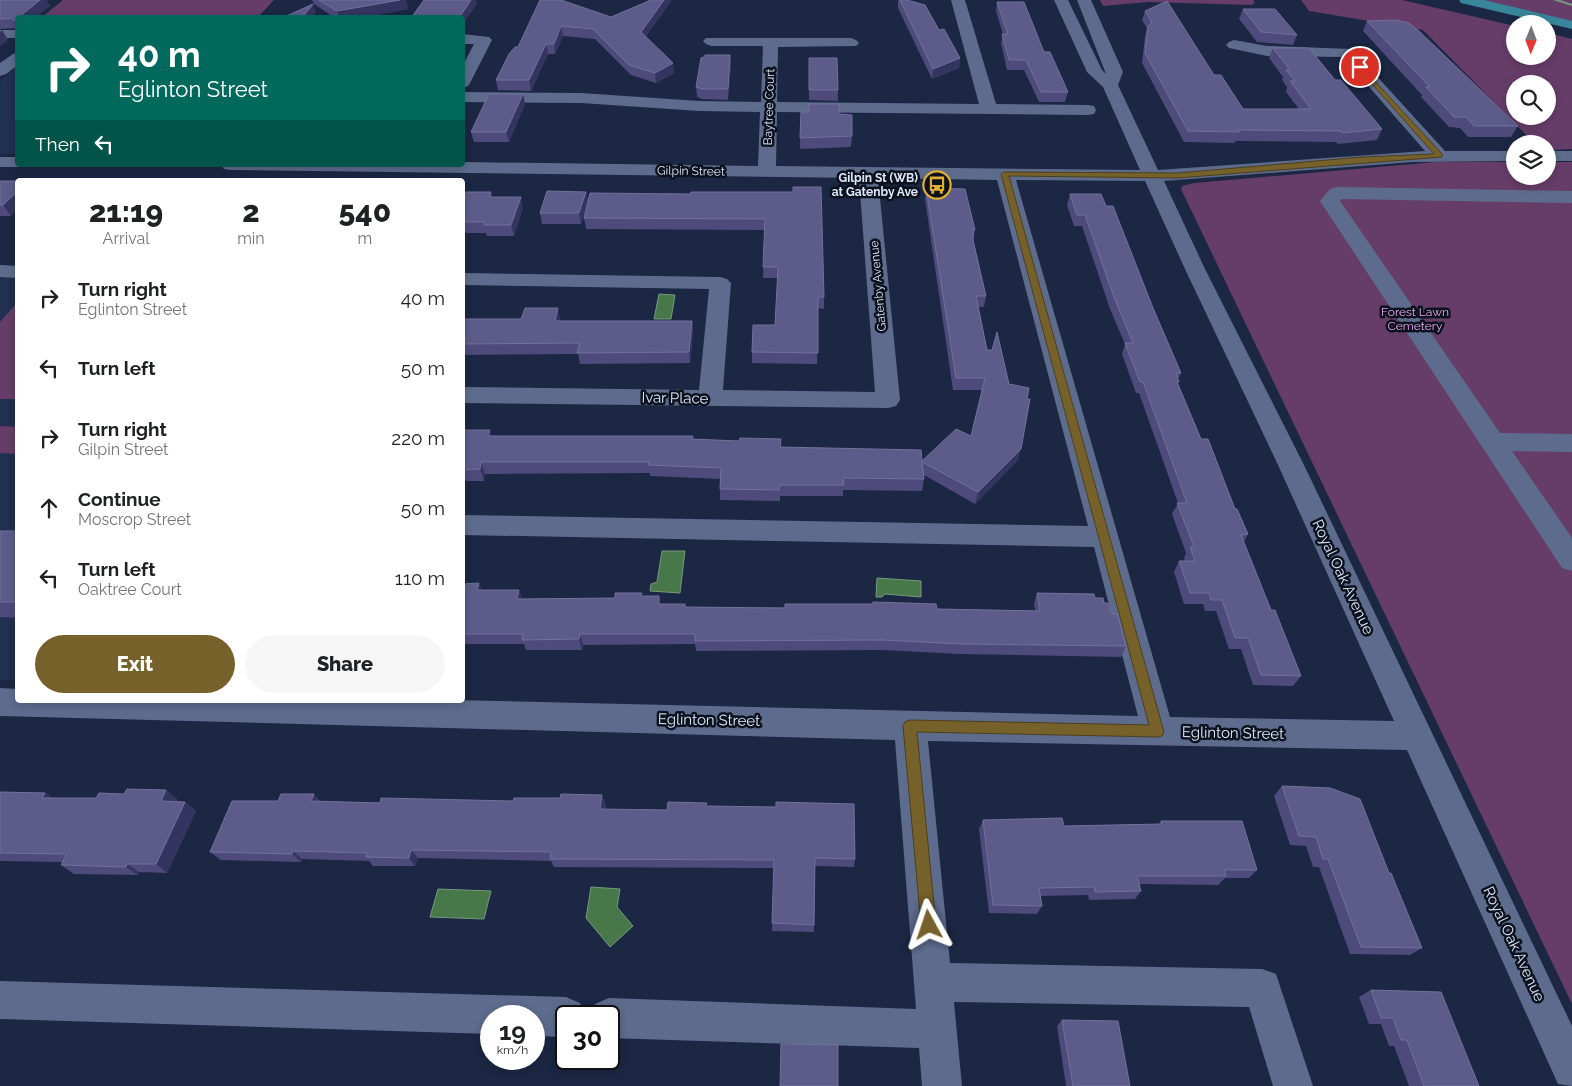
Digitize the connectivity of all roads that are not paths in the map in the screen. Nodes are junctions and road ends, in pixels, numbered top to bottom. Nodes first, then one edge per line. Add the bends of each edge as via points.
1 (958, 0) edge
2 (1060, 0) edge
3 (1084, 0) edge
4 (1466, 0) edge
5 (1572, 25) edge
6 (0, 34) edge
7 (15, 34) edge
8 (465, 40) edge
9 (711, 41) dead end
10 (771, 42) junction
11 (851, 43) dead end
12 (1234, 45) dead end
13 (15, 59) edge
14 (0, 71) edge
15 (465, 77) edge
16 (1110, 85) junction
17 (465, 97) edge
18 (769, 107) junction
19 (990, 109) junction
20 (1088, 110) dead end
21 (1439, 156) junction
22 (1506, 156) edge
23 (1556, 156) edge
24 (1572, 156) edge
25 (0, 162) edge
26 (15, 162) edge
27 (465, 167) edge
28 (767, 172) junction
29 (868, 173) junction
30 (1004, 174) junction
31 (1152, 176) junction
32 (1572, 197) edge
33 (0, 271) edge
34 (15, 272) edge
35 (465, 279) edge
36 (465, 395) edge
37 (710, 398) junction
38 (888, 400) joint
39 (1493, 442) junction
40 (1572, 442) edge
41 (465, 525) edge
42 (1104, 537) junction
43 (1572, 560) edge
44 (0, 702) edge
45 (15, 702) edge
46 (38, 703) edge
47 (910, 726) junction
48 (1158, 732) junction
49 (1417, 736) junction
50 (934, 982) junction
51 (0, 1000) edge
52 (555, 1017) edge
53 (620, 1018) edge
54 (937, 1029) junction
55 (1572, 1070) edge
56 (942, 1086) edge
57 (1293, 1086) edge

1 - 19 street
2 - 16 street, Royal Oak Avenue via 1095,72
3 - 16 street, Royal Oak Avenue via 1115,72
4 - 5 main road
6 - 7 street
8 - 15 street via 484,40
9 - 10 street
10 - 11 street
10 - 18 street, Baytree Court
12 - 21 street via 1267,51 1347,52
13 - 14 street
16 - 31 street, Royal Oak Avenue
17 - 18 street via 581,98
18 - 19 street
18 - 28 street, Baytree Court
19 - 20 street
21 - 22 street, Gilpin Street
21 - 31 street, Gilpin Street
23 - 24 street
25 - 26 street
27 - 28 street, Gilpin Street
28 - 29 street, Gilpin Street
29 - 30 street, Gilpin Street
29 - 38 street, Gatenby Avenue
30 - 31 street, Gilpin Street
30 - 42 street
31 - 49 street, Royal Oak Avenue
32 - 39 street via 1337,193 1330,201
33 - 34 street
35 - 37 street via 720,283
36 - 37 street, Ivar Place
37 - 38 street, Ivar Place
39 - 40 street
39 - 43 street
41 - 42 street
42 - 48 street
44 - 45 street, Eglinton Street
46 - 47 street, Eglinton Street
47 - 48 street, Eglinton Street
47 - 50 street
48 - 49 street, Eglinton Street
49 - 55 street, Royal Oak Avenue
50 - 54 street
50 - 57 street via 1262,988
51 - 52 street
53 - 54 street
54 - 56 street

